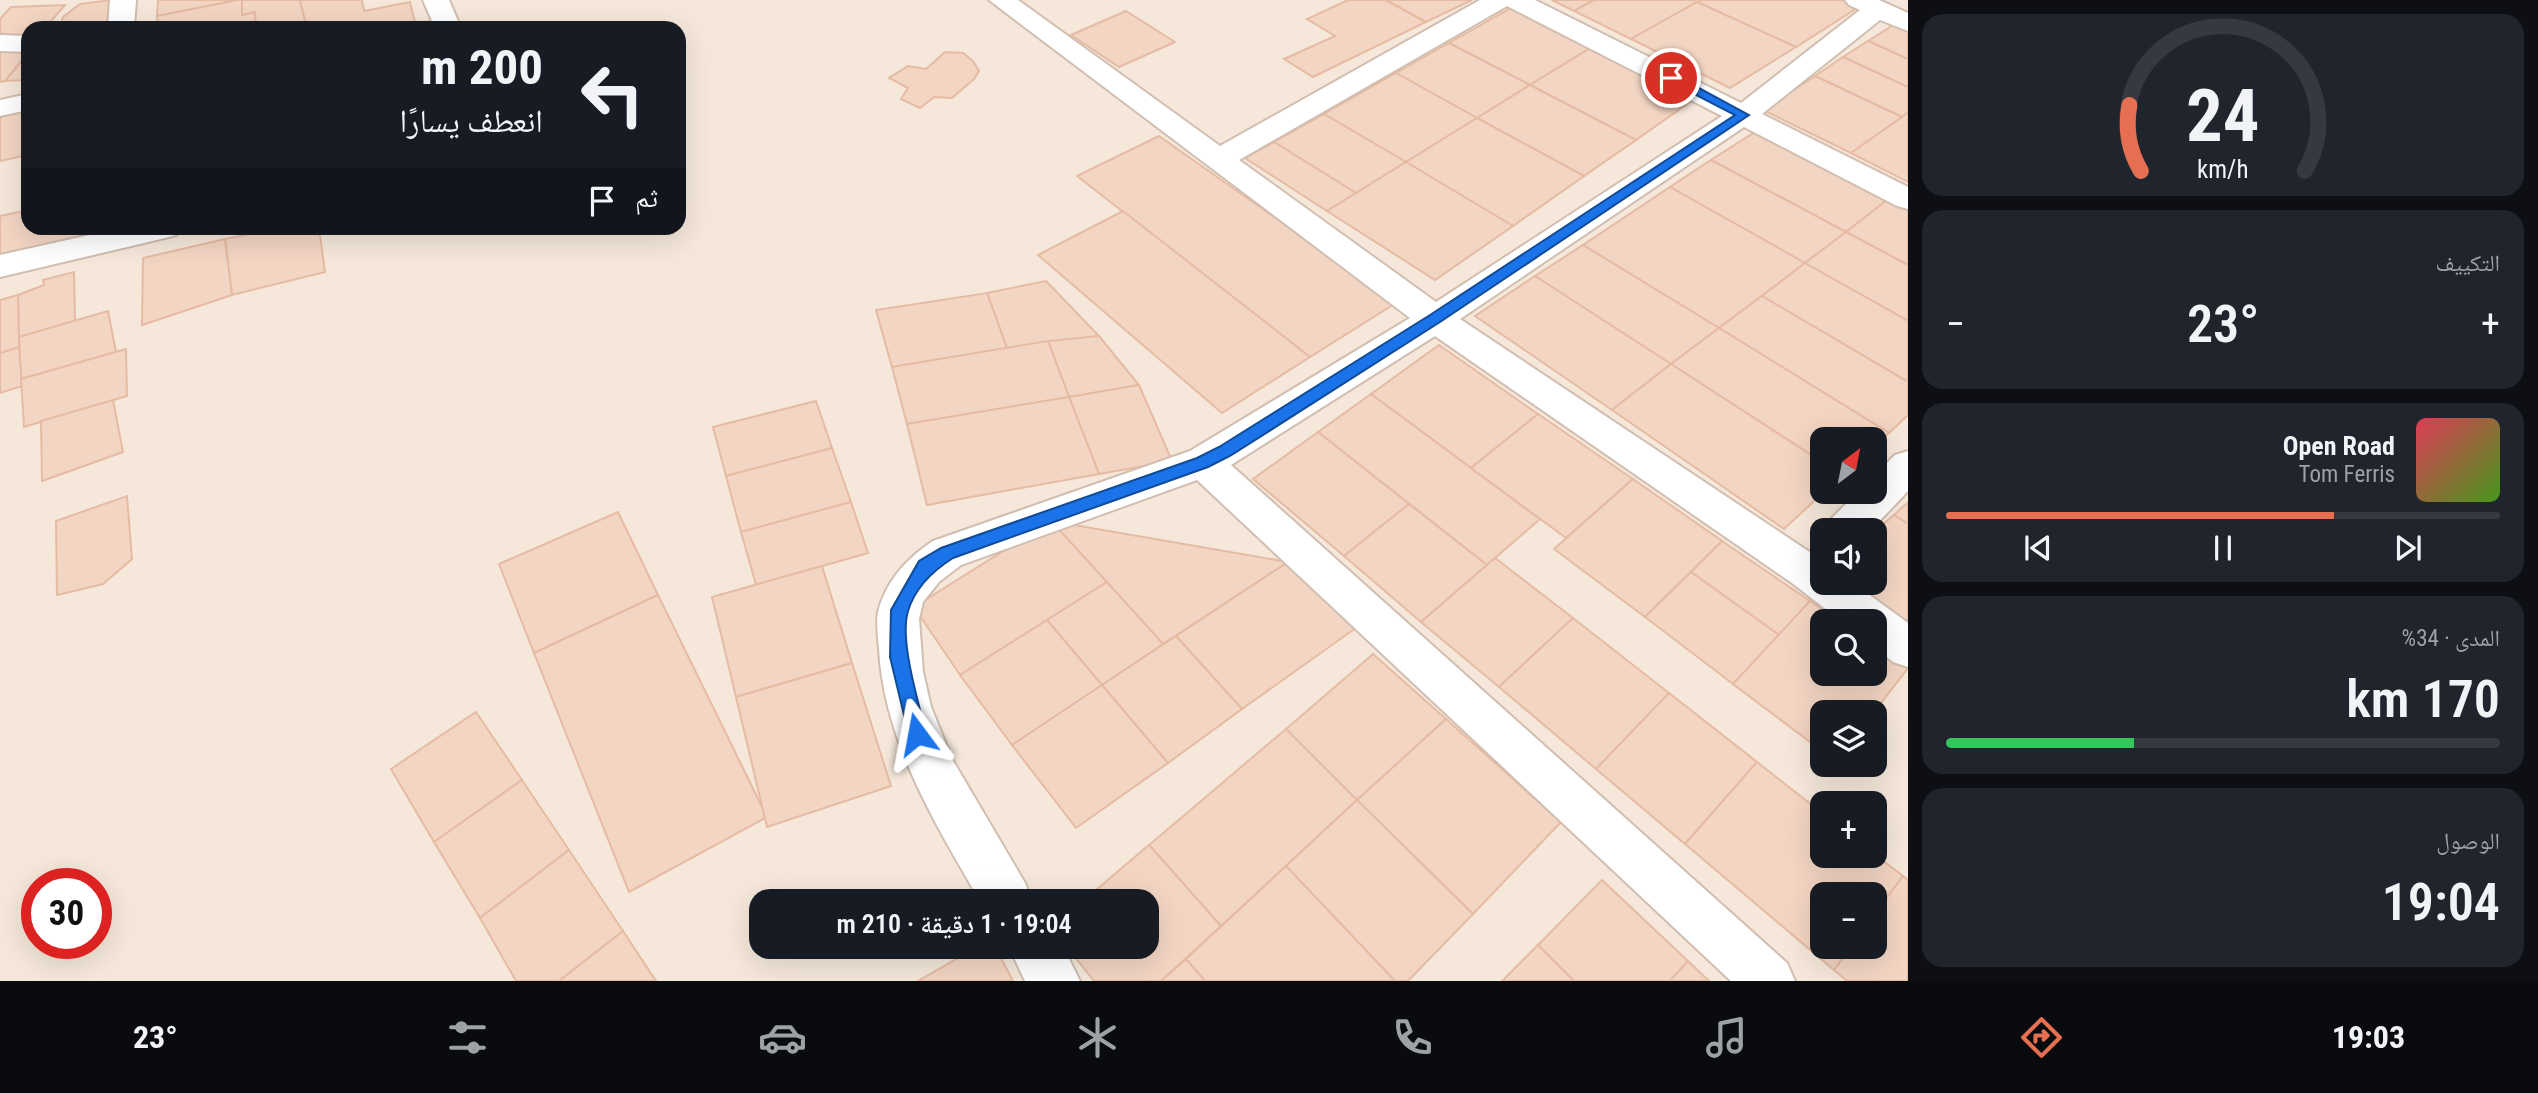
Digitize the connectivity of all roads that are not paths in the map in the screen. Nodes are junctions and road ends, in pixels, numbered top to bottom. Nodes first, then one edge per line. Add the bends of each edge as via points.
1 (123, 0) edge
2 (436, 0) edge
3 (1002, 0) edge
4 (1499, 0) edge
5 (1515, 0) edge
6 (1868, 5) edge
7 (122, 21) edge
8 (445, 21) edge
9 (1908, 23) edge
10 (0, 43) edge
11 (21, 44) edge
12 (21, 103) edge
13 (0, 107) edge
14 (1743, 115) junction
15 (1218, 160) junction
16 (1908, 199) edge
17 (105, 236) edge
18 (0, 266) edge
19 (1435, 319) junction
20 (1203, 462) junction
21 (1908, 466) edge
22 (1858, 518) edge
23 (1810, 560) edge
24 (1846, 595) edge
25 (1860, 609) edge
26 (1887, 632) edge
27 (1908, 648) edge
28 (1000, 889) edge
29 (1041, 959) edge
30 (1054, 981) edge
31 (1769, 981) edge

1 - 7 street
2 - 8 street
3 - 15 street
4 - 15 street
5 - 14 street
6 - 9 street
6 - 14 street
10 - 11 street
12 - 13 street
14 - 16 street
14 - 19 street
15 - 19 street
17 - 18 street
19 - 20 street
19 - 23 street
20 - 28 street via 947,553 925,566 899,610 899,657 917,734
20 - 31 street
21 - 22 street
24 - 25 street
26 - 27 street
29 - 30 street

